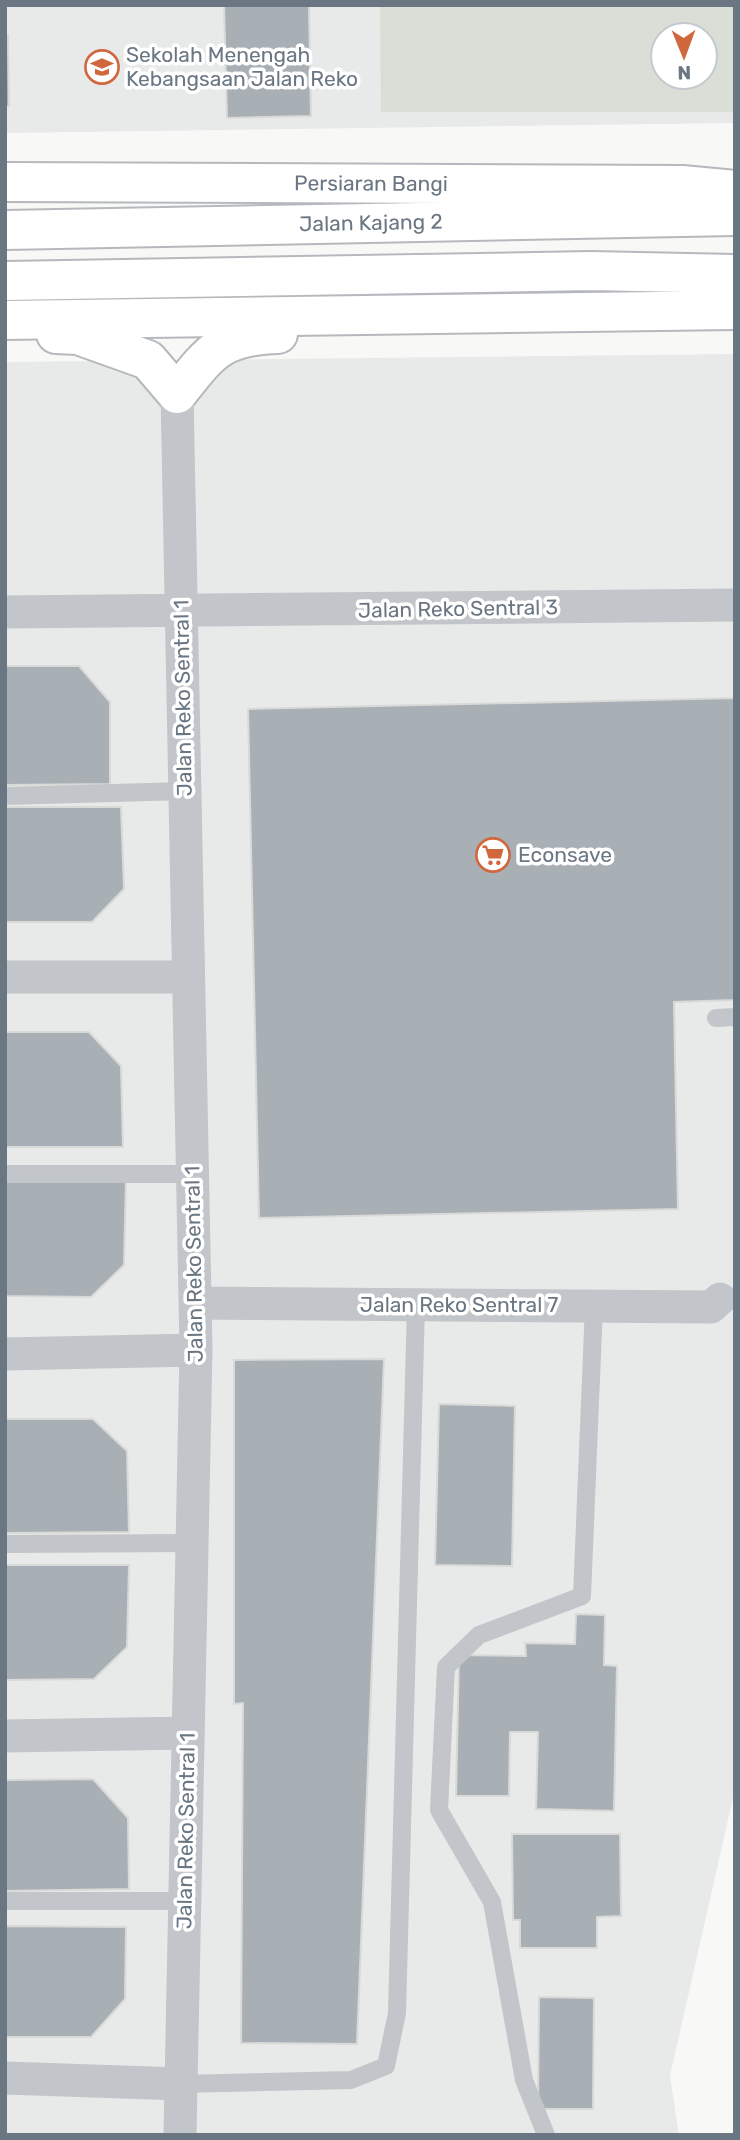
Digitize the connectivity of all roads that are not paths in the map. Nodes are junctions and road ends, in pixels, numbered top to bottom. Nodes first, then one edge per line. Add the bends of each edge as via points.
1 (5, 183) edge
2 (735, 190) edge
3 (735, 216) edge
4 (5, 230) edge
5 (735, 274) edge
6 (5, 281) edge
7 (735, 310) edge
8 (565, 314) junction
9 (5, 320) edge
10 (5, 330) edge
11 (177, 394) junction
12 (735, 605) edge
13 (5, 612) edge
14 (181, 612) junction
15 (185, 791) junction
16 (5, 796) edge
17 (5, 977) edge
18 (188, 977) junction
19 (716, 1017) dead end
20 (735, 1017) edge
21 (5, 1174) edge
22 (192, 1174) junction
23 (720, 1299) dead end
24 (195, 1303) junction
25 (416, 1305) junction
26 (594, 1306) junction
27 (196, 1350) junction
28 (5, 1354) edge
29 (192, 1543) junction
30 (5, 1544) edge
31 (188, 1732) junction
32 (5, 1736) edge
33 (5, 1901) edge
34 (184, 1901) junction
35 (5, 2078) edge
36 (181, 2084) junction
37 (180, 2135) edge
38 (547, 2135) edge

1 - 2 main road, Persiaran Bangi via 682,185
3 - 4 main road, Jalan Kajang 2
5 - 6 main road via 591,271
7 - 8 main road
8 - 9 main road
8 - 11 main road via 481,327 250,335 209,352
10 - 11 main road via 79,335 148,360
11 - 14 street, Jalan Reko Sentral 1
12 - 14 street, Jalan Reko Sentral 3
13 - 14 street, Jalan Reko Sentral 3
14 - 15 street, Jalan Reko Sentral 1
15 - 16 lane
15 - 18 street, Jalan Reko Sentral 1
17 - 18 street
18 - 22 street, Jalan Reko Sentral 1
19 - 20 lane
21 - 22 lane
22 - 24 street, Jalan Reko Sentral 1
23 - 26 street, Jalan Reko Sentral 7 via 711,1307
24 - 25 street, Jalan Reko Sentral 7
24 - 27 street, Jalan Reko Sentral 1
25 - 26 street, Jalan Reko Sentral 7
25 - 36 lane via 397,2013 386,2066 351,2080
26 - 38 lane via 582,1596 479,1635 446,1667 439,1810 492,1902 524,2080
27 - 28 street
27 - 29 street, Jalan Reko Sentral 1
29 - 30 lane
29 - 31 street, Jalan Reko Sentral 1
31 - 32 street
31 - 34 street, Jalan Reko Sentral 1
33 - 34 lane
34 - 36 street, Jalan Reko Sentral 1
35 - 36 street
36 - 37 street, Jalan Reko Sentral 1

